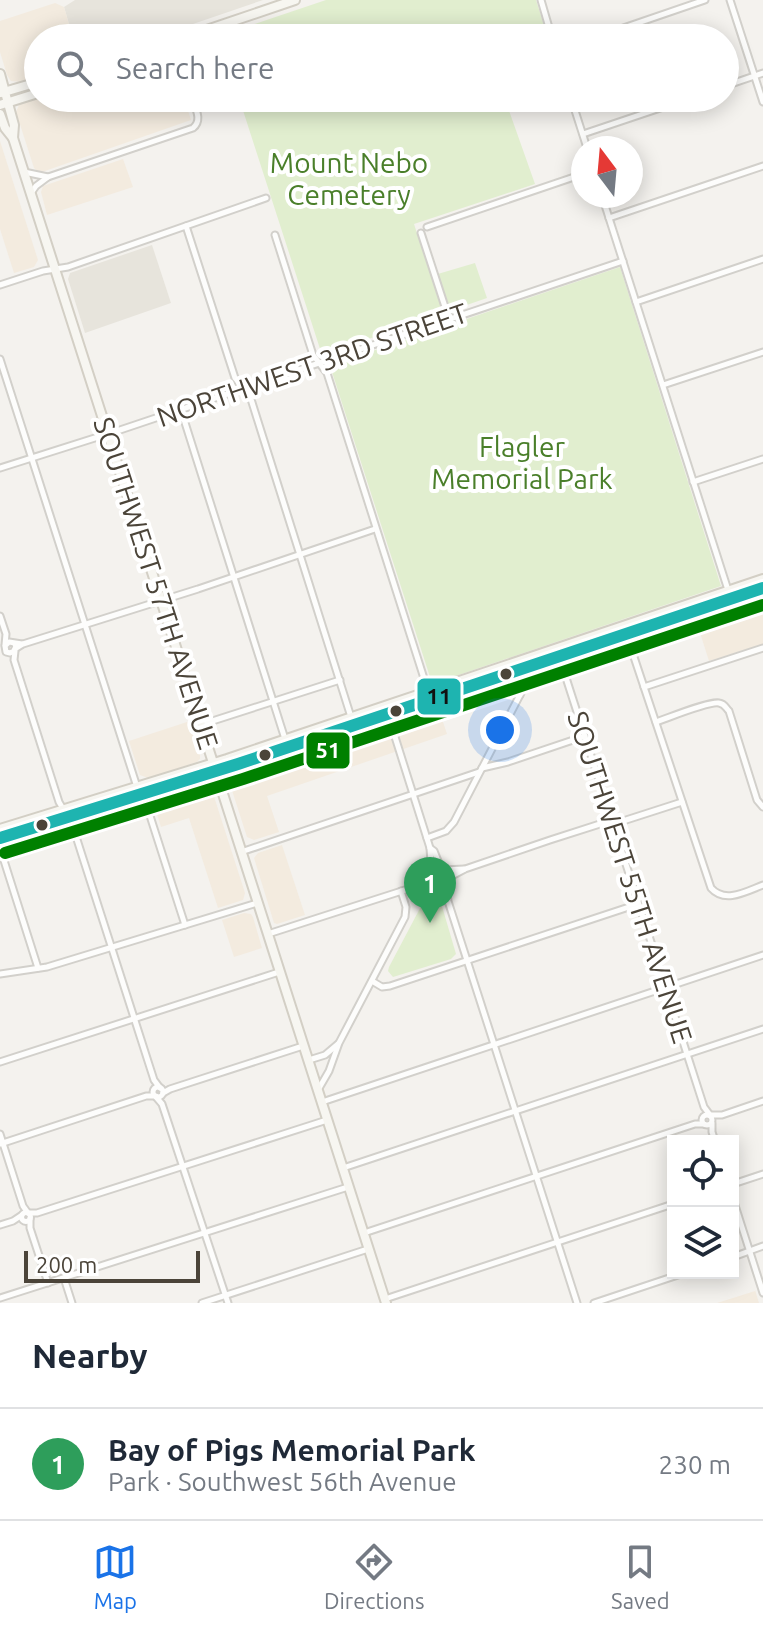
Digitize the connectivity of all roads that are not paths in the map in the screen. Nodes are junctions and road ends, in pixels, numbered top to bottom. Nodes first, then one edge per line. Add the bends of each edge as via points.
1 (295, 0) edge
2 (541, 0) edge
3 (705, 0) edge
4 (730, 0) edge
5 (224, 24) edge
6 (548, 24) edge
7 (635, 24) edge
8 (738, 24) edge
9 (739, 27) edge
10 (763, 73) edge
11 (0, 74) edge
12 (755, 76) junction
13 (739, 81) edge
14 (24, 86) edge
15 (2, 92) edge
16 (24, 98) edge
17 (763, 102) edge
18 (4, 104) edge
19 (196, 112) edge
20 (576, 112) edge
21 (648, 112) edge
22 (0, 114) edge
23 (583, 134) joint
24 (13, 138) junction
25 (763, 166) edge
26 (24, 172) junction
27 (48, 177) junction
28 (571, 178) edge
29 (31, 193) junction
30 (266, 198) dead end
31 (606, 208) edge
32 (609, 218) junction
33 (186, 226) junction
34 (427, 227) dead end
35 (421, 233) dead end
36 (275, 235) dead end
37 (763, 259) edge
38 (623, 261) junction
39 (55, 269) junction
40 (0, 285) edge
41 (636, 302) junction
42 (449, 319) junction
43 (763, 352) edge
44 (0, 359) edge
45 (319, 363) junction
46 (663, 385) junction
47 (243, 388) junction
48 (181, 410) junction
49 (109, 434) junction
50 (32, 458) junction
51 (763, 459) edge
52 (0, 468) edge
53 (693, 482) junction
54 (375, 529) junction
55 (300, 554) junction
56 (234, 577) junction
57 (763, 579) edge
58 (763, 588) edge
59 (730, 594) junction
60 (162, 600) junction
61 (0, 616) edge
62 (660, 618) junction
63 (85, 624) junction
64 (626, 633) junction
65 (8, 648) edge
66 (763, 648) edge
67 (546, 652) junction
68 (558, 652) junction
69 (536, 664) junction
70 (508, 673) junction
71 (340, 680) junction
72 (644, 687) junction
73 (428, 691) junction
74 (520, 695) junction
75 (400, 701) junction
76 (273, 702) junction
77 (389, 713) junction
78 (351, 717) junction
79 (656, 722) junction
80 (200, 725) junction
81 (339, 730) junction
82 (585, 736) junction
83 (285, 739) junction
84 (214, 767) junction
85 (480, 770) junction
86 (140, 790) junction
87 (413, 794) junction
88 (682, 802) junction
89 (763, 807) edge
90 (65, 813) junction
91 (612, 822) junction
92 (1, 835) edge
93 (427, 838) junction
94 (430, 848) junction
95 (0, 850) edge
96 (241, 852) junction
97 (442, 868) junction
98 (465, 869) junction
99 (428, 873) junction
100 (446, 881) junction
101 (763, 885) edge
102 (434, 886) junction
103 (404, 890) junction
104 (448, 901) junction
105 (258, 903) junction
106 (638, 904) junction
107 (185, 925) junction
108 (268, 934) junction
109 (112, 947) junction
110 (763, 955) edge
111 (467, 961) junction
112 (38, 968) junction
113 (280, 972) junction
114 (0, 974) edge
115 (372, 981) junction
116 (666, 988) junction
117 (135, 1019) junction
118 (763, 1029) edge
119 (339, 1043) junction
120 (304, 1046) junction
121 (494, 1046) junction
122 (687, 1054) junction
123 (308, 1060) junction
124 (0, 1062) edge
125 (318, 1090) junction
126 (158, 1092) junction
127 (763, 1101) edge
128 (322, 1102) junction
129 (515, 1111) junction
130 (328, 1120) junction
131 (707, 1120) junction
132 (0, 1134) edge
133 (713, 1135) edge
134 (1, 1143) edge
135 (182, 1167) junction
136 (343, 1168) junction
137 (763, 1174) edge
138 (536, 1177) junction
139 (739, 1182) edge
140 (349, 1186) junction
141 (667, 1206) edge
142 (736, 1207) edge
143 (26, 1217) junction
144 (0, 1225) edge
145 (204, 1233) junction
146 (364, 1233) junction
147 (557, 1243) junction
148 (763, 1246) edge
149 (369, 1249) junction
150 (750, 1251) junction
151 (739, 1255) edge
152 (64, 1278) junction
153 (667, 1279) edge
154 (48, 1283) junction
155 (763, 1293) edge
156 (226, 1295) junction
157 (0, 1298) edge
158 (386, 1301) edge
159 (72, 1303) edge
160 (202, 1303) edge
161 (228, 1303) edge
162 (577, 1303) edge
163 (594, 1303) edge

1 - 5 main road
2 - 6 street
3 - 7 street
4 - 8 street
9 - 12 street
10 - 12 street
11 - 15 main road
12 - 13 street
12 - 17 street
14 - 15 main road
15 - 18 main road
16 - 18 main road
18 - 24 main road via 14,125
19 - 27 street via 198,124 193,128
20 - 23 street
21 - 23 street
22 - 24 main road
24 - 26 main road, SOUTHWEST 57TH AVENUE
25 - 32 street
26 - 27 street
26 - 29 main road, SOUTHWEST 57TH AVENUE
27 - 29 street
28 - 34 street
29 - 39 main road, SOUTHWEST 57TH AVENUE
30 - 33 street
31 - 32 street
32 - 38 street
33 - 39 street
33 - 47 street via 235,378
35 - 42 street
36 - 45 street
37 - 41 street
38 - 41 street
38 - 42 street, NORTHWEST 3RD STREET
39 - 40 street
39 - 49 main road, SOUTHWEST 57TH AVENUE
41 - 46 street
42 - 45 street, NORTHWEST 3RD STREET
43 - 46 street
44 - 50 street
45 - 47 street, NORTHWEST 3RD STREET
45 - 54 street via 327,373
46 - 53 street
47 - 48 street, NORTHWEST 3RD STREET
47 - 55 street via 250,396
48 - 49 street, NORTHWEST 3RD STREET
48 - 56 street
49 - 50 street, NORTHWEST 3RD STREET
49 - 60 main road, SOUTHWEST 57TH AVENUE
50 - 52 street, NORTHWEST 3RD STREET
50 - 63 street
51 - 53 street
53 - 59 street
54 - 55 street
54 - 73 street
55 - 56 street
55 - 71 street
56 - 60 street
56 - 76 street
57 - 59 main road
58 - 59 main road
59 - 62 main road
59 - 62 main road via 713,605
60 - 63 street
60 - 80 main road, SOUTHWEST 57TH AVENUE
61 - 65 street
62 - 64 main road
62 - 68 main road
63 - 65 street
63 - 86 street
64 - 68 main road
64 - 72 street
65 - 90 street
66 - 72 street
67 - 68 main road
67 - 69 main road
67 - 73 main road
68 - 69 main road
68 - 82 street, SOUTHWEST 55TH AVENUE
69 - 70 main road
69 - 74 street
70 - 74 street via 517,681
70 - 77 main road
71 - 76 street
71 - 78 street
72 - 79 street
73 - 75 main road
74 - 85 street
75 - 77 main road
75 - 78 main road
76 - 80 street
76 - 83 street
77 - 81 main road
77 - 87 street
78 - 81 main road
78 - 83 main road
79 - 88 street
79 - 89 street via 721,704 729,711
80 - 84 main road, SOUTHWEST 57TH AVENUE
81 - 84 main road
82 - 85 street
82 - 91 street, SOUTHWEST 55TH AVENUE
83 - 84 main road
84 - 86 main road
84 - 96 main road, SOUTHWEST 57TH AVENUE
85 - 87 street
85 - 93 street via 451,826
86 - 90 main road
86 - 107 street
87 - 93 street
87 - 96 street
88 - 91 street
88 - 101 street via 714,891 733,895
90 - 92 main road
90 - 109 street
91 - 98 street
91 - 106 street, SOUTHWEST 55TH AVENUE
92 - 95 street
93 - 94 street
94 - 97 street
94 - 99 street
95 - 112 street
96 - 105 main road, SOUTHWEST 57TH AVENUE
97 - 98 street
97 - 99 street
97 - 100 street
98 - 100 street
99 - 102 street
99 - 103 street
100 - 102 street
100 - 104 street
102 - 103 street
102 - 104 street
103 - 108 street
103 - 115 street via 406,915
104 - 111 street
105 - 107 street
105 - 108 main road, SOUTHWEST 57TH AVENUE
106 - 111 street
106 - 116 street, SOUTHWEST 55TH AVENUE
107 - 109 street
108 - 113 main road, SOUTHWEST 57TH AVENUE
109 - 112 street
109 - 117 street
110 - 116 street
111 - 115 street via 388,987
111 - 121 street
112 - 114 street
113 - 117 street
113 - 120 main road, SOUTHWEST 57TH AVENUE
115 - 119 street
116 - 121 street
116 - 122 street, SOUTHWEST 55TH AVENUE
117 - 124 street
117 - 126 street
118 - 122 street
119 - 123 street
119 - 125 street
120 - 123 main road, SOUTHWEST 57TH AVENUE
120 - 126 street
121 - 128 street
121 - 129 street
122 - 129 street
122 - 131 street, SOUTHWEST 55TH AVENUE
123 - 125 main road, SOUTHWEST 57TH AVENUE
125 - 128 main road, SOUTHWEST 57TH AVENUE
126 - 134 street
126 - 135 street
127 - 131 street
128 - 130 main road, SOUTHWEST 57TH AVENUE
129 - 136 street
129 - 138 street
130 - 135 street
130 - 136 main road, SOUTHWEST 57TH AVENUE
131 - 133 street, SOUTHWEST 55TH AVENUE
131 - 138 street
132 - 134 street
134 - 143 street
135 - 143 street
135 - 145 street
136 - 140 main road, SOUTHWEST 57TH AVENUE
137 - 139 street
138 - 146 street
138 - 147 street
140 - 145 street
140 - 146 main road, SOUTHWEST 57TH AVENUE
141 - 147 street
142 - 150 street
143 - 144 street
143 - 154 street
145 - 152 street
145 - 156 street
146 - 149 main road, SOUTHWEST 57TH AVENUE
147 - 158 street
147 - 162 street
148 - 150 street
149 - 156 street
149 - 158 main road, SOUTHWEST 57TH AVENUE
150 - 151 street
150 - 155 street
152 - 154 street
152 - 159 street
153 - 163 street
154 - 157 street
156 - 160 street
156 - 161 street

